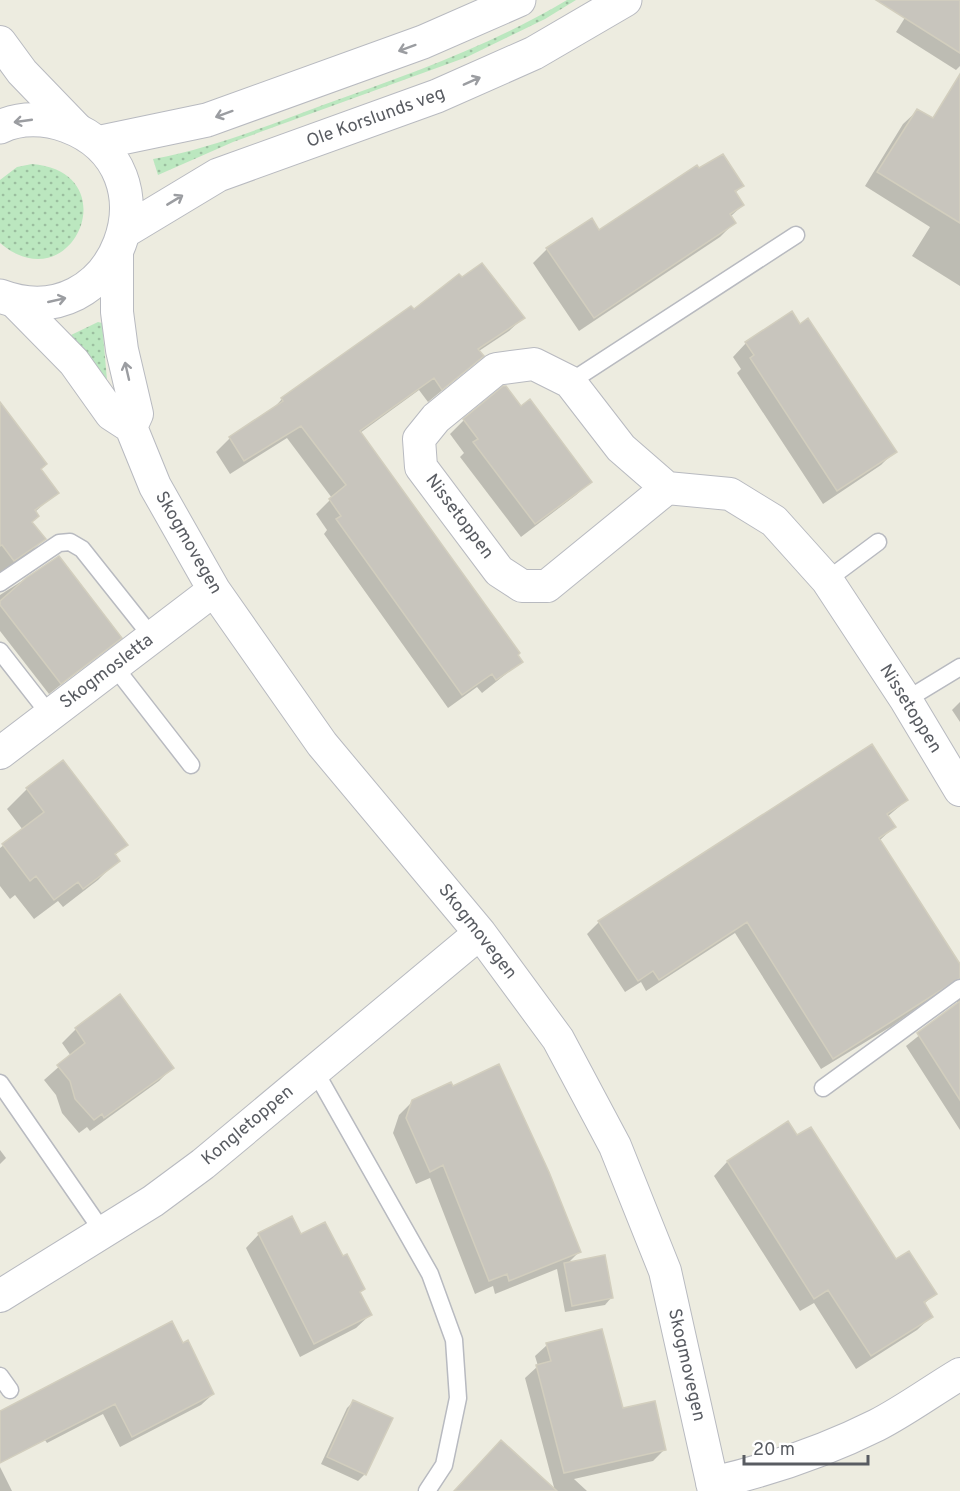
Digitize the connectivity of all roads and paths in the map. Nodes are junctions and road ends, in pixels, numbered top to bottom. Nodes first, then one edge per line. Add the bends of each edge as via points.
1 (519, 0) edge
2 (625, 0) edge
3 (0, 42) edge
4 (0, 127) edge
5 (87, 136) junction
6 (796, 235) dead end
7 (121, 242) junction
8 (7, 299) edge
9 (570, 382) junction
10 (131, 427) junction
11 (667, 488) junction
12 (878, 542) dead end
13 (827, 580) junction
14 (0, 583) edge
15 (214, 590) junction
16 (152, 637) junction
17 (0, 651) edge
18 (114, 666) junction
19 (960, 667) edge
20 (906, 700) junction
21 (50, 715) junction
22 (0, 753) edge
23 (191, 765) dead end
24 (960, 790) edge
25 (480, 933) junction
26 (960, 988) edge
27 (315, 1071) junction
28 (0, 1083) edge
29 (823, 1088) dead end
30 (103, 1232) junction
31 (0, 1296) edge
32 (960, 1374) edge
33 (0, 1376) edge
34 (10, 1390) dead end
35 (713, 1487) edge
36 (427, 1491) edge

1 -> 5 street via 423,42 207,120
7 -> 2 street, Ole Korslunds veg via 218,175 437,96 534,53
3 - 5 street via 22,72
5 -> 4 street via 54,121 30,120
5 - 7 street via 112,161 123,183 127,207
6 - 9 lane
8 -> 7 street via 39,303 85,290 104,273
10 -> 7 street, Skogmovegen via 137,414 117,312
8 - 10 street via 74,362 111,414
9 - 11 street, Nissetoppen via 621,448
9 - 11 street, Nissetoppen via 534,364 496,369 436,418 419,440 421,467 499,571 522,586 547,586
10 - 15 street, Skogmovegen via 155,486
11 - 13 street, Nissetoppen via 730,494 774,521
12 - 13 lane
13 - 20 street, Nissetoppen
14 - 16 lane via 59,543 70,542 82,549
15 - 16 street, Skogmosletta
15 - 25 street, Skogmovegen via 322,744
16 - 18 street, Skogmosletta
17 - 21 lane
18 - 21 street, Skogmosletta
18 - 23 lane
19 - 20 lane
20 - 24 street, Nissetoppen
21 - 22 street, Skogmosletta
25 - 27 street, Kongletoppen
25 - 35 street, Skogmovegen via 558,1039 615,1146 665,1271
26 - 29 lane
27 - 30 street, Kongletoppen via 203,1164
27 - 36 lane via 430,1274 454,1340 458,1398 444,1465
28 - 30 lane
30 - 31 street, Kongletoppen
32 - 35 street via 878,1424 812,1453
33 - 34 lane

